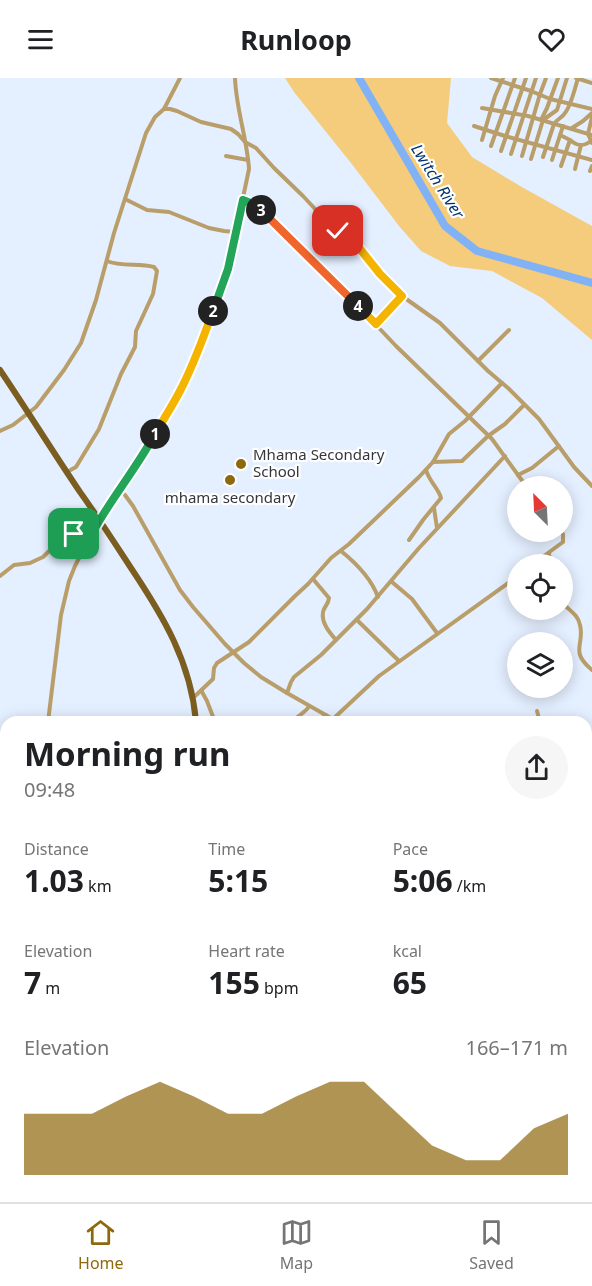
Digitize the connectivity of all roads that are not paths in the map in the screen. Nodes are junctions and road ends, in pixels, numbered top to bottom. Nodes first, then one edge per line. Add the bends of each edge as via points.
1 (180, 78) edge
2 (235, 78) edge
3 (491, 78) edge
4 (515, 78) edge
5 (526, 78) edge
6 (536, 78) edge
7 (546, 78) edge
8 (558, 78) edge
9 (567, 78) edge
10 (577, 78) edge
11 (502, 79) edge
12 (592, 83) edge
13 (512, 85) junction
14 (522, 88) junction
15 (531, 91) junction
16 (540, 94) junction
17 (550, 99) junction
18 (560, 101) junction
19 (570, 103) junction
20 (482, 108) dead end
21 (164, 110) junction
22 (492, 111) junction
23 (503, 112) junction
24 (513, 113) junction
25 (592, 113) edge
26 (523, 115) junction
27 (533, 117) junction
28 (542, 120) junction
29 (554, 123) junction
30 (474, 126) dead end
31 (563, 126) junction
32 (486, 129) junction
33 (571, 129) junction
34 (496, 132) junction
35 (560, 135) junction
36 (590, 135) edge
37 (506, 136) junction
38 (515, 138) junction
39 (483, 140) dead end
40 (570, 140) junction
41 (526, 141) junction
42 (245, 142) junction
43 (591, 142) edge
44 (536, 144) junction
45 (491, 146) dead end
46 (546, 146) junction
47 (581, 146) junction
48 (555, 150) junction
49 (501, 151) dead end
50 (565, 153) junction
51 (511, 154) dead end
52 (226, 156) dead end
53 (522, 156) dead end
54 (579, 157) junction
55 (543, 158) dead end
56 (531, 159) dead end
57 (248, 160) junction
58 (552, 160) dead end
59 (592, 160) edge
60 (561, 166) dead end
61 (575, 169) dead end
62 (125, 199) junction
63 (243, 200) junction
64 (235, 232) junction
65 (107, 261) junction
66 (402, 296) junction
67 (376, 324) junction
68 (510, 330) dead end
69 (478, 361) junction
70 (0, 370) edge
71 (502, 383) junction
72 (524, 405) junction
73 (29, 413) junction
74 (469, 418) junction
75 (0, 431) edge
76 (488, 436) junction
77 (559, 446) junction
78 (505, 456) junction
79 (433, 462) junction
80 (426, 470) junction
81 (67, 472) junction
82 (518, 475) joint
83 (592, 486) edge
84 (119, 490) junction
85 (434, 507) junction
86 (99, 519) junction
87 (437, 528) junction
88 (91, 535) junction
89 (409, 540) dead end
90 (563, 542) edge
91 (341, 551) junction
92 (549, 553) edge
93 (0, 576) edge
94 (313, 579) junction
95 (392, 582) junction
96 (507, 584) edge
97 (378, 597) junction
98 (573, 614) edge
99 (357, 620) junction
100 (437, 633) junction
101 (336, 640) junction
102 (234, 653) junction
103 (399, 661) junction
104 (592, 670) edge
105 (203, 689) junction
106 (287, 693) junction
107 (193, 698) junction
108 (309, 706) junction
109 (537, 711) dead end
110 (326, 714) junction
111 (49, 716) edge
112 (195, 716) edge
113 (213, 716) edge
114 (298, 716) edge
115 (324, 716) edge
116 (330, 716) edge
117 (335, 716) edge
118 (538, 716) edge

1 - 21 street
2 - 42 street
3 - 11 street
4 - 13 street
5 - 14 street
6 - 15 street
7 - 16 street
8 - 17 street
9 - 18 street
10 - 12 street
10 - 19 street
11 - 13 street
11 - 22 street
13 - 14 street
13 - 23 street
14 - 15 street
14 - 24 street
15 - 16 street
15 - 26 street
16 - 17 street
16 - 27 street
17 - 18 street
17 - 28 street
18 - 19 street
18 - 28 street via 557,110
19 - 25 street
19 - 29 street
20 - 22 street
21 - 42 street via 231,129
21 - 62 street via 146,133
22 - 23 street
22 - 32 street
23 - 24 street
23 - 34 street
24 - 26 street
24 - 37 street
25 - 33 street
25 - 36 street
26 - 27 street
26 - 38 street
27 - 28 street
27 - 41 street
28 - 29 street
28 - 44 street
29 - 31 street
29 - 46 street
30 - 32 street
31 - 33 street
31 - 35 street
32 - 34 street
32 - 39 street
33 - 36 street
34 - 37 street
34 - 45 street
35 - 40 street
35 - 48 street
36 - 43 street
37 - 38 street
37 - 49 street
38 - 41 street
38 - 51 street
40 - 47 street
40 - 50 street
41 - 44 street
41 - 53 street
42 - 57 street
42 - 66 street via 256,148 360,249
43 - 47 street
44 - 46 street
44 - 56 street
46 - 48 street
46 - 55 street
47 - 54 street
48 - 50 street
48 - 58 street
50 - 54 street
50 - 60 street
52 - 57 street
54 - 59 street
54 - 61 street
57 - 63 street
62 - 64 street via 147,210 169,212 217,230
62 - 65 street
63 - 64 street
63 - 67 street via 270,218
64 - 84 street via 224,282 193,366 147,449
65 - 73 street via 81,343
65 - 81 street via 154,267 154,289 136,331 135,346 98,432 76,467
66 - 67 street
66 - 69 street via 440,323
67 - 74 street
68 - 69 street
69 - 71 street
70 - 73 main road
71 - 72 street
71 - 74 street
72 - 76 street
72 - 77 street
73 - 75 street
73 - 81 main road
74 - 76 street
74 - 79 street via 449,434
76 - 78 street
76 - 79 street via 462,461
77 - 82 street
77 - 83 street
78 - 82 street
78 - 87 street
79 - 80 street
80 - 85 street via 441,496
80 - 91 street
81 - 86 main road
84 - 86 street
84 - 102 street via 133,506 184,597
85 - 87 street
85 - 89 street
86 - 88 street
86 - 107 main road via 174,638
87 - 95 street
88 - 93 street via 71,536 43,557 30,564 14,565
88 - 111 street via 65,594
90 - 92 street
91 - 94 street
91 - 97 street via 366,575
94 - 101 street via 329,598 323,619
94 - 102 street
95 - 97 street
95 - 100 street via 412,599
96 - 100 street
97 - 99 street
98 - 104 street via 580,625 580,657
99 - 101 street
99 - 103 street
100 - 103 street
101 - 106 street via 294,677
102 - 105 street via 215,665 213,679
102 - 106 street
103 - 117 street
105 - 107 street
105 - 113 street
106 - 108 street
107 - 112 main road
108 - 110 street
108 - 114 street
109 - 118 street
110 - 115 street
110 - 116 street

